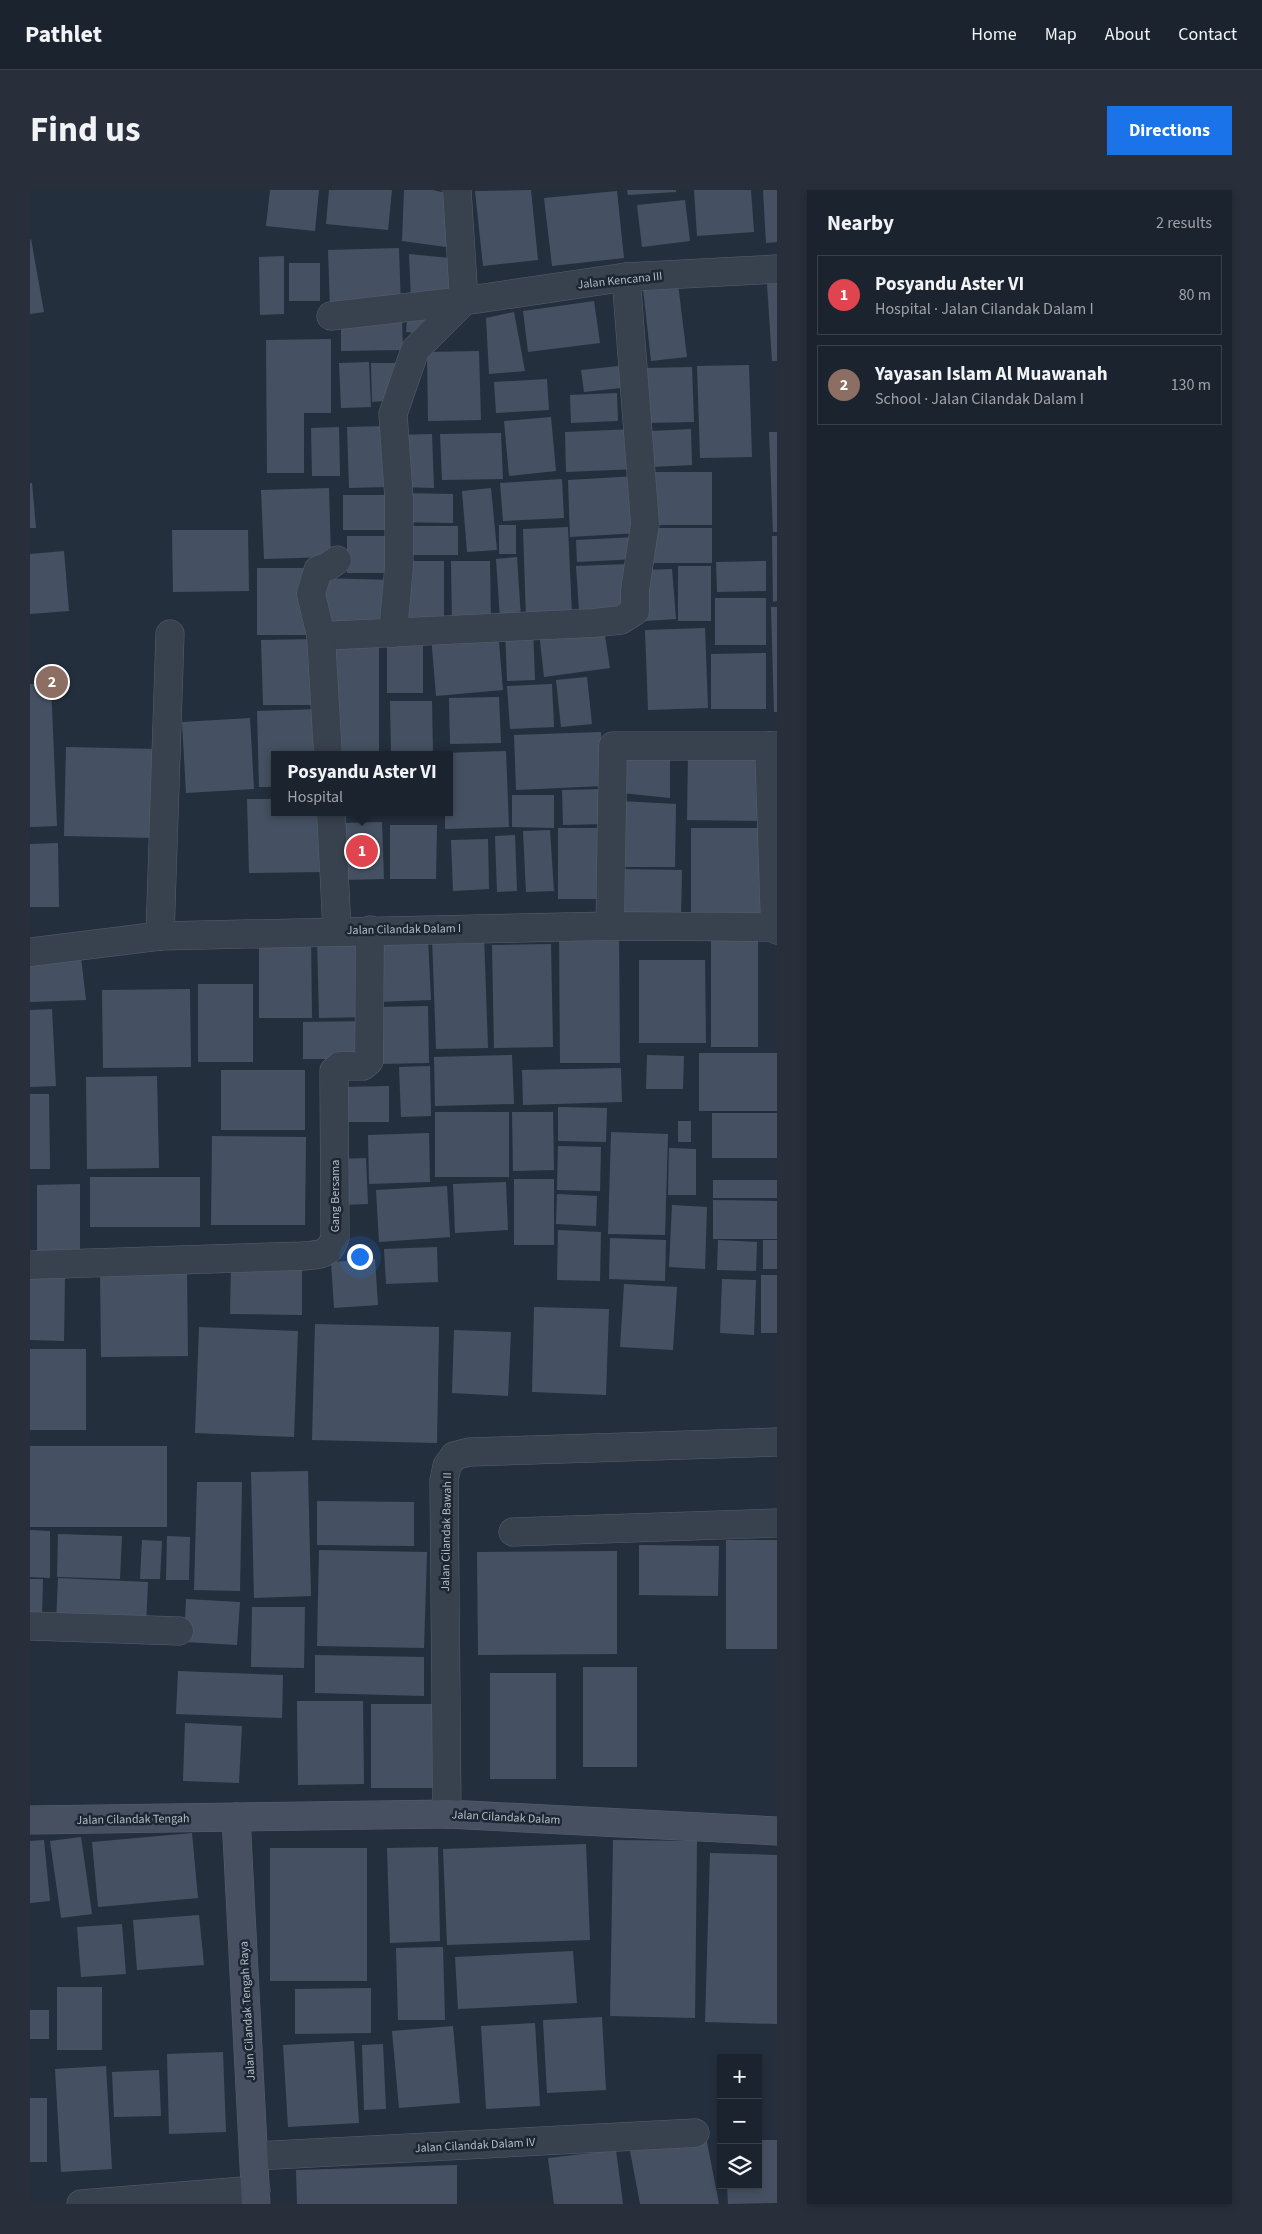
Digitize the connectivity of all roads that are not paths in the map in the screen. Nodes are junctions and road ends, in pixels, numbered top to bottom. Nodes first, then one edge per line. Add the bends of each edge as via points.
1 (457, 190) edge
2 (777, 269) edge
3 (626, 277) junction
4 (464, 301) junction
5 (331, 316) dead end
6 (337, 560) dead end
7 (393, 633) junction
8 (170, 634) dead end
9 (322, 636) junction
10 (773, 746) edge
11 (328, 751) edge
12 (331, 816) edge
13 (610, 926) junction
14 (776, 929) edge
15 (337, 930) junction
16 (370, 930) junction
17 (160, 936) junction
18 (30, 952) edge
19 (30, 1265) edge
20 (777, 1442) edge
21 (777, 1523) edge
22 (513, 1532) dead end
23 (30, 1626) edge
24 (179, 1631) dead end
25 (448, 1814) junction
26 (236, 1817) junction
27 (30, 1820) edge
28 (777, 1831) edge
29 (695, 2133) dead end
30 (255, 2156) junction
31 (256, 2197) edge
32 (81, 2204) edge

1 - 4 street
2 - 3 street, Jalan Kencana III
3 - 4 street, Jalan Kencana III
3 - 7 street via 645,524 634,611 621,620 593,623
4 - 5 street, Jalan Kencana III
4 - 7 street via 415,350 393,414 399,499 399,566
6 - 9 street via 318,570 312,586 312,601
7 - 9 street
8 - 17 street
9 - 11 street
10 - 13 street via 612,746
10 - 14 street
12 - 15 street
13 - 14 street, Jalan Cilandak Dalam I
13 - 16 street, Jalan Cilandak Dalam I
15 - 16 street, Jalan Cilandak Dalam I
15 - 17 street, Jalan Cilandak Dalam I
16 - 19 street, Gang Bersama via 369,1061 363,1066 340,1066 334,1071 335,1237 332,1248 326,1253 302,1256
17 - 18 street, Jalan Cilandak Dalam I
20 - 25 street, Jalan Cilandak Bawah II via 469,1452 454,1456 447,1466 444,1480
21 - 22 street
23 - 24 street
25 - 26 street, Jalan Cilandak Dalam
25 - 28 street, Jalan Cilandak Dalam
26 - 27 street, Jalan Cilandak Tengah
26 - 30 street, Jalan Cilandak Tengah Raya
29 - 30 street, Jalan Cilandak Dalam IV
30 - 31 street, Jalan Cilandak Tengah Raya
31 - 32 street

